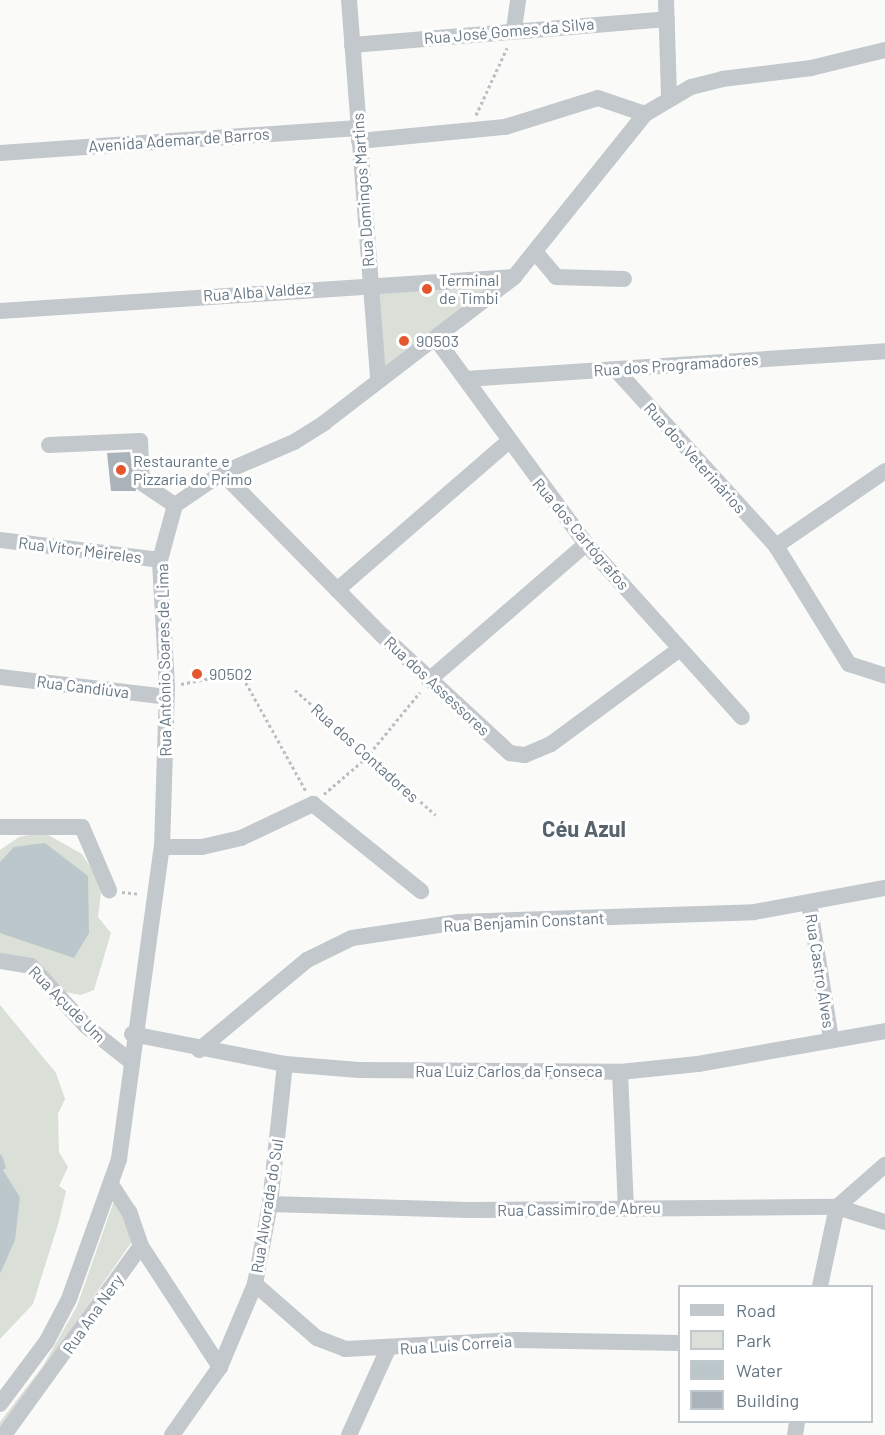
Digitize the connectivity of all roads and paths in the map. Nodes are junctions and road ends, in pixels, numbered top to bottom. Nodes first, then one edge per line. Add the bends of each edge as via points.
1 (349, 0) edge
2 (518, 0) edge
3 (666, 0) edge
4 (666, 19) junction
5 (514, 29) junction
6 (352, 45) junction
7 (885, 50) edge
8 (669, 98) junction
9 (645, 114) junction
10 (476, 130) junction
11 (359, 134) junction
12 (0, 153) edge
13 (537, 254) junction
14 (514, 277) junction
15 (624, 279) dead end
16 (371, 284) junction
17 (0, 310) edge
18 (436, 339) junction
19 (885, 351) edge
20 (616, 370) junction
21 (466, 379) junction
22 (378, 381) junction
23 (508, 442) junction
24 (50, 445) dead end
25 (885, 471) edge
26 (222, 473) junction
27 (175, 505) junction
28 (0, 540) edge
29 (586, 544) junction
30 (776, 546) junction
31 (160, 560) junction
32 (337, 590) junction
33 (680, 649) junction
34 (885, 676) edge
35 (0, 677) edge
36 (429, 680) junction
37 (295, 690) dead end
38 (167, 692) junction
39 (742, 717) dead end
40 (366, 758) junction
41 (313, 804) junction
42 (436, 815) dead end
43 (0, 827) edge
44 (20, 827) junction
45 (0, 842) edge
46 (162, 847) junction
47 (885, 888) edge
48 (109, 890) joint
49 (421, 891) dead end
50 (156, 897) junction
51 (809, 903) junction
52 (0, 961) edge
53 (885, 1031) edge
54 (132, 1034) junction
55 (831, 1039) junction
56 (199, 1050) junction
57 (130, 1060) junction
58 (285, 1064) junction
59 (620, 1072) junction
60 (885, 1165) edge
61 (112, 1186) junction
62 (270, 1204) junction
63 (626, 1207) junction
64 (837, 1207) junction
65 (885, 1222) edge
66 (141, 1246) junction
67 (255, 1284) junction
68 (820, 1285) edge
69 (678, 1344) edge
70 (388, 1349) junction
71 (220, 1367) junction
72 (0, 1404) edge
73 (4, 1435) edge
74 (172, 1435) edge
75 (349, 1435) edge

1 - 6 street, Rua Domingos Martins
2 - 5 street
3 - 4 street
4 - 5 street, Rua José Gomes da Silva
4 - 8 street
5 - 6 street, Rua José Gomes da Silva
5 - 10 path via 476,106
6 - 11 street, Rua Domingos Martins
7 - 8 street via 811,68 722,79
8 - 9 street
9 - 10 street, Avenida Ademar de Barros via 598,98 529,121
9 - 13 street
10 - 11 street, Avenida Ademar de Barros
11 - 12 street, Avenida Ademar de Barros
11 - 16 street, Rua Domingos Martins
13 - 14 street
13 - 15 street via 556,277
14 - 16 street, Rua Alba Valdez
14 - 18 street
16 - 17 street, Rua Alba Valdez
16 - 22 street, Rua Domingos Martins
18 - 21 street, Rua dos Cartógrafos
18 - 22 street
19 - 20 street, Rua dos Programadores
20 - 21 street, Rua dos Programadores
20 - 30 street, Rua dos Veterinários
21 - 23 street, Rua dos Cartógrafos
22 - 26 street via 294,442
23 - 29 street, Rua dos Cartógrafos
23 - 32 street
24 - 27 street via 140,441 142,483
25 - 30 street
26 - 27 street
26 - 32 street, Rua dos Assessores
27 - 31 street, Rua Antônio Soares de Lima
28 - 31 street, Rua Vítor Meireles
29 - 33 street, Rua dos Cartógrafos
29 - 36 street
30 - 34 street, Rua dos Veterinários via 849,664
31 - 38 street, Rua Antônio Soares de Lima
32 - 36 street, Rua dos Assessores
33 - 36 street, Rua dos Assessores via 552,744 525,755 510,753
33 - 39 street, Rua dos Cartógrafos
35 - 38 street, Rua Candiúva
36 - 40 path
37 - 40 path, Rua dos Contadores
38 - 41 path via 240,672
38 - 46 street, Rua Antônio Soares de Lima
40 - 41 path
40 - 42 path, Rua dos Contadores
41 - 46 street via 221,844
41 - 49 street
43 - 44 street
44 - 45 street
44 - 48 street via 82,828
46 - 50 street, Rua Antônio Soares de Lima
47 - 51 street, Rua Benjamin Constant
48 - 50 path
50 - 54 street, Rua Antônio Soares de Lima
51 - 55 street, Rua Castro Alves
51 - 56 street, Rua Benjamin Constant via 707,915 459,922 352,938 307,960
52 - 57 street, Rua Açude Um via 31,966 86,1026
53 - 55 street, Rua Luiz Carlos da Fonseca
54 - 56 street, Rua Luiz Carlos da Fonseca
54 - 57 street, Rua Antônio Soares de Lima
55 - 59 street, Rua Luiz Carlos da Fonseca via 698,1064
56 - 58 street, Rua Luiz Carlos da Fonseca
57 - 61 street, Rua Antônio Soares de Lima
58 - 59 street, Rua Luiz Carlos da Fonseca
58 - 62 street, Rua Alvorada do Sul
59 - 63 street
60 - 64 street
61 - 66 street via 129,1212
61 - 72 street, Rua Antônio Soares de Lima via 69,1299 47,1341
62 - 63 street, Rua Cassimiro de Abreu via 469,1210
62 - 67 street, Rua Alvorada do Sul
63 - 64 street, Rua Cassimiro de Abreu
64 - 65 street, Rua Cassimiro de Abreu
64 - 68 street
66 - 71 street
66 - 73 street, Rua Ana Nery
67 - 70 street, Rua Luís Correia via 317,1338 345,1348
67 - 71 street, Rua Alvorada do Sul
69 - 70 street, Rua Luís Correia via 515,1340
70 - 75 street
71 - 74 street, Rua Alvorada do Sul

